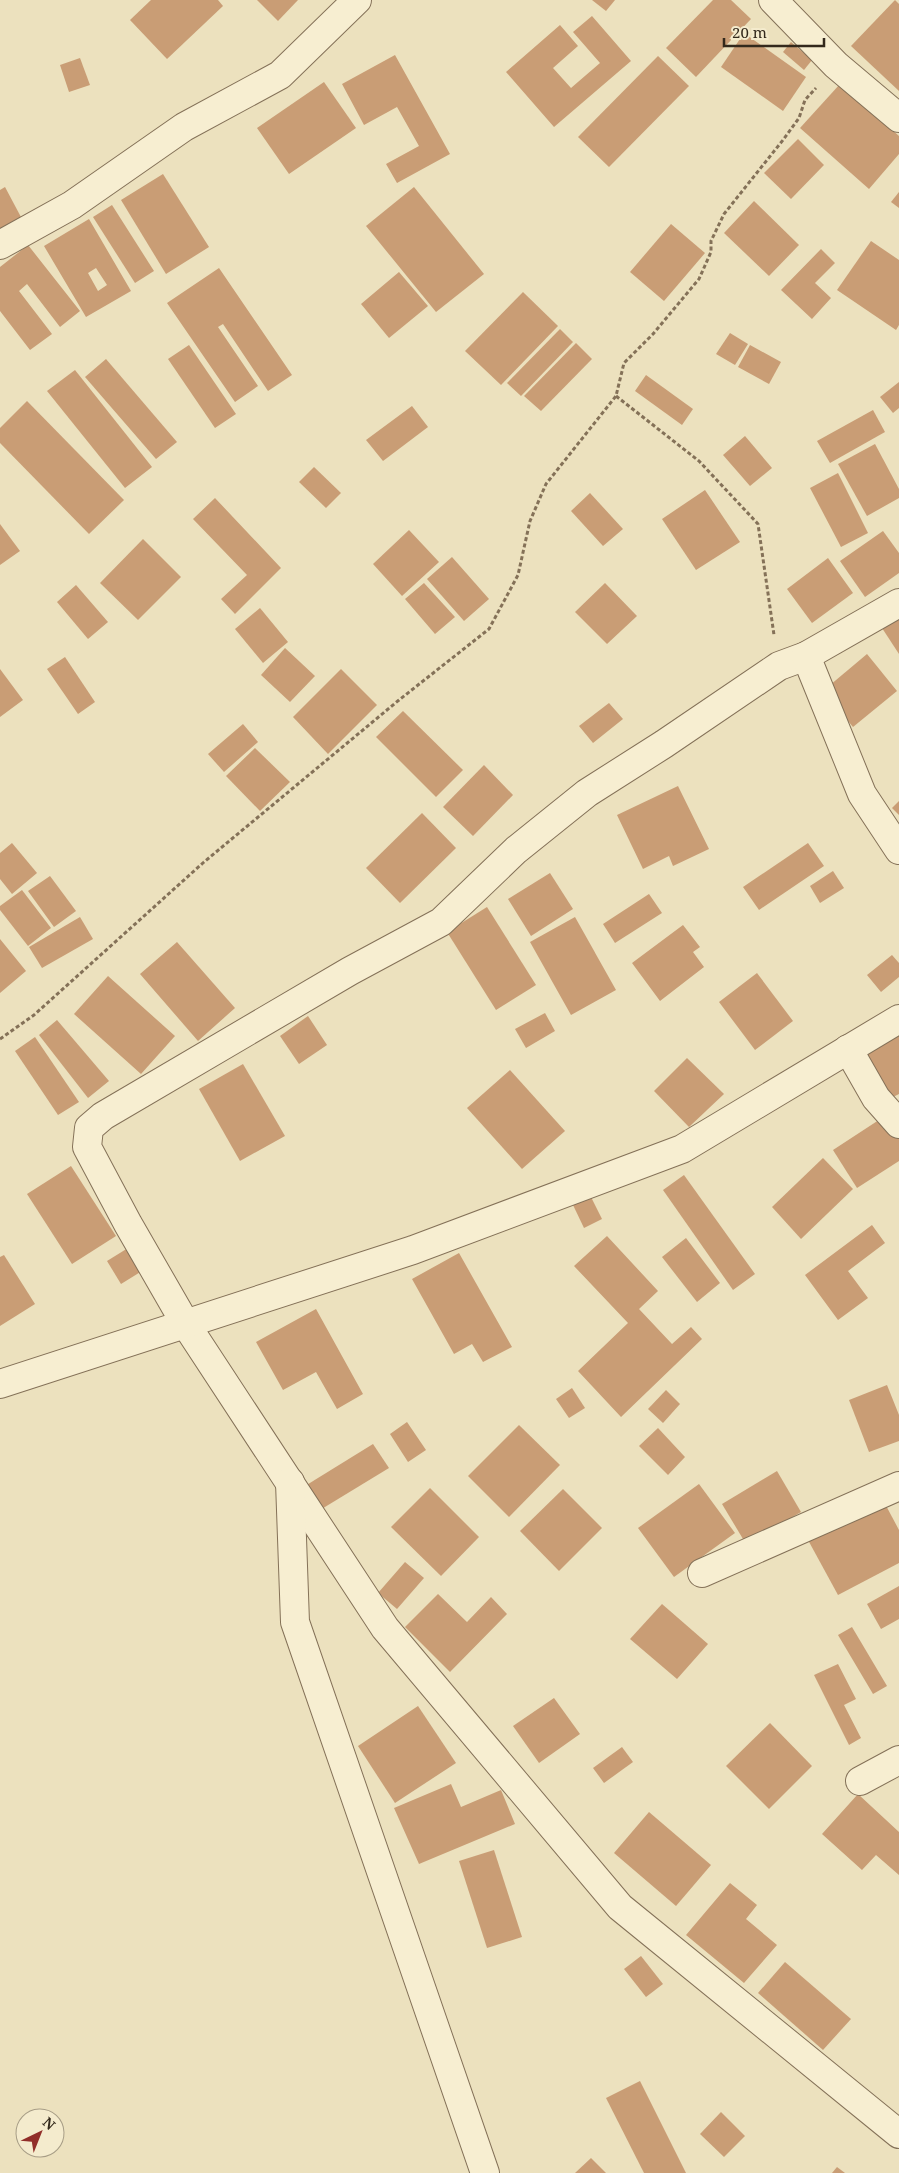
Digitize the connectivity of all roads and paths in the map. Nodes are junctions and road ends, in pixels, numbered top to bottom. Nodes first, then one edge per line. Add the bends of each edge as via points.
1 (358, 0) edge
2 (773, 0) edge
3 (836, 65) junction
4 (899, 118) edge
5 (0, 245) edge
6 (616, 396) junction
7 (899, 603) edge
8 (806, 656) junction
9 (779, 666) junction
10 (899, 850) edge
11 (899, 1018) edge
12 (0, 1038) edge
13 (848, 1048) junction
14 (899, 1124) edge
15 (185, 1322) junction
16 (0, 1384) edge
17 (290, 1482) junction
18 (899, 1486) edge
19 (702, 1573) dead end
20 (899, 1760) edge
21 (860, 1781) dead end
22 (899, 2134) edge
23 (485, 2173) edge

1 - 5 street via 280,75 184,126 72,205
2 - 3 street
3 - 4 street
3 - 6 path via 806,100 799,118 724,214 711,241 711,252 700,279 624,364
6 - 9 path via 699,461 758,524
6 - 12 path via 546,484 530,520 518,575 489,629 204,862 34,1015
7 - 8 street
8 - 9 street
8 - 10 street via 862,794
9 - 15 street via 587,793 516,850 441,922 202,1056 103,1116 90,1128 87,1146
11 - 13 street
13 - 14 street via 876,1098
13 - 15 street via 682,1149 413,1250
15 - 16 street
15 - 17 street
17 - 22 street via 385,1628 620,1907
17 - 23 street via 295,1622
18 - 19 street
20 - 21 street

